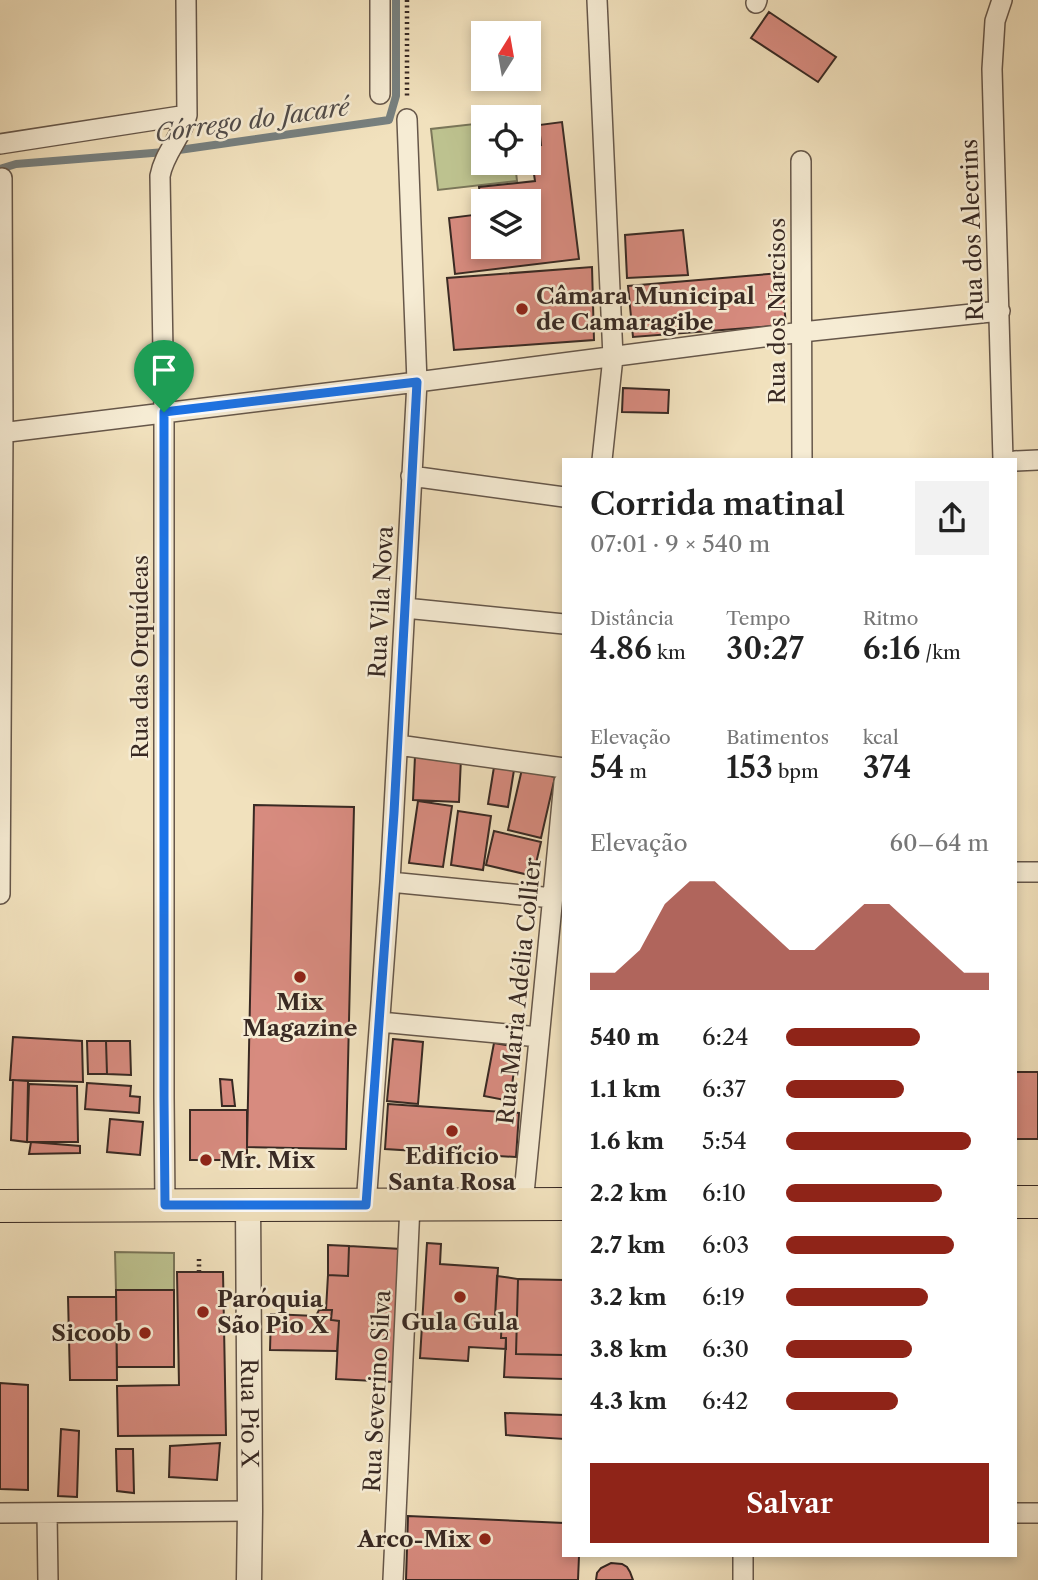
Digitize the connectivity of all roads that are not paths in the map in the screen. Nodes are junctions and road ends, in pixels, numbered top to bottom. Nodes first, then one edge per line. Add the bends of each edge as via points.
1 (187, 0) edge
2 (380, 0) edge
3 (597, 0) edge
4 (1002, 0) edge
5 (380, 94) dead end
6 (186, 119) junction
7 (407, 119) road end
8 (0, 144) edge
9 (802, 161) dead end
10 (2, 178) dead end
11 (1000, 311) junction
12 (803, 332) junction
13 (613, 357) junction
14 (417, 382) junction
15 (164, 412) junction
16 (1, 433) edge
17 (601, 458) edge
18 (802, 458) edge
19 (1003, 458) edge
20 (1038, 460) edge
21 (1017, 461) edge
22 (411, 477) junction
23 (562, 497) edge
24 (405, 608) junction
25 (562, 624) edge
26 (398, 745) junction
27 (562, 768) edge
28 (562, 803) edge
29 (1017, 872) edge
30 (1038, 872) edge
31 (390, 882) junction
32 (0, 893) edge
33 (553, 898) junction
34 (380, 1022) junction
35 (539, 1037) junction
36 (1017, 1202) edge
37 (1038, 1202) edge
38 (523, 1204) junction
39 (562, 1204) edge
40 (165, 1205) junction
41 (248, 1205) junction
42 (366, 1205) junction
43 (410, 1205) junction
44 (0, 1206) edge
45 (250, 1511) junction
46 (0, 1513) edge
47 (47, 1513) junction
48 (1017, 1513) edge
49 (1038, 1513) edge
50 (743, 1557) edge
51 (48, 1580) edge
52 (249, 1580) edge
53 (393, 1580) edge
54 (743, 1580) edge

1 - 6 street
2 - 5 street
3 - 13 street
4 - 11 street, Rua dos Alecrins via 995,21 992,69
6 - 8 street
6 - 15 street, Rua das Orquídeas via 160,176
7 - 14 street, Rua Vila Nova
9 - 12 street, Rua dos Narcisos
10 - 16 street
11 - 12 street
11 - 19 street, Rua dos Alecrins
12 - 13 street
12 - 18 street, Rua dos Narcisos
13 - 14 street
13 - 17 street
14 - 15 street
14 - 22 street, Rua Vila Nova
15 - 16 street
15 - 40 street, Rua das Orquídeas
16 - 32 street
20 - 21 street
22 - 23 street
22 - 24 street, Rua Vila Nova
24 - 25 street
24 - 26 street, Rua Vila Nova
26 - 27 street
26 - 31 street, Rua Vila Nova
28 - 33 street, Rua Maria Adélia Collier
29 - 30 street
31 - 33 street
31 - 34 street, Rua Vila Nova
33 - 35 street, Rua Maria Adélia Collier
34 - 35 street
34 - 42 street, Rua Vila Nova
35 - 38 street, Rua Maria Adélia Collier
36 - 37 main road
38 - 39 main road
38 - 43 main road
40 - 41 main road
40 - 44 main road
41 - 42 main road
41 - 45 street, Rua Pio X
42 - 43 main road
43 - 53 street, Rua Severino Silva
45 - 47 street
45 - 52 street, Rua Pio X
46 - 47 street
47 - 51 street
48 - 49 street
50 - 54 street

